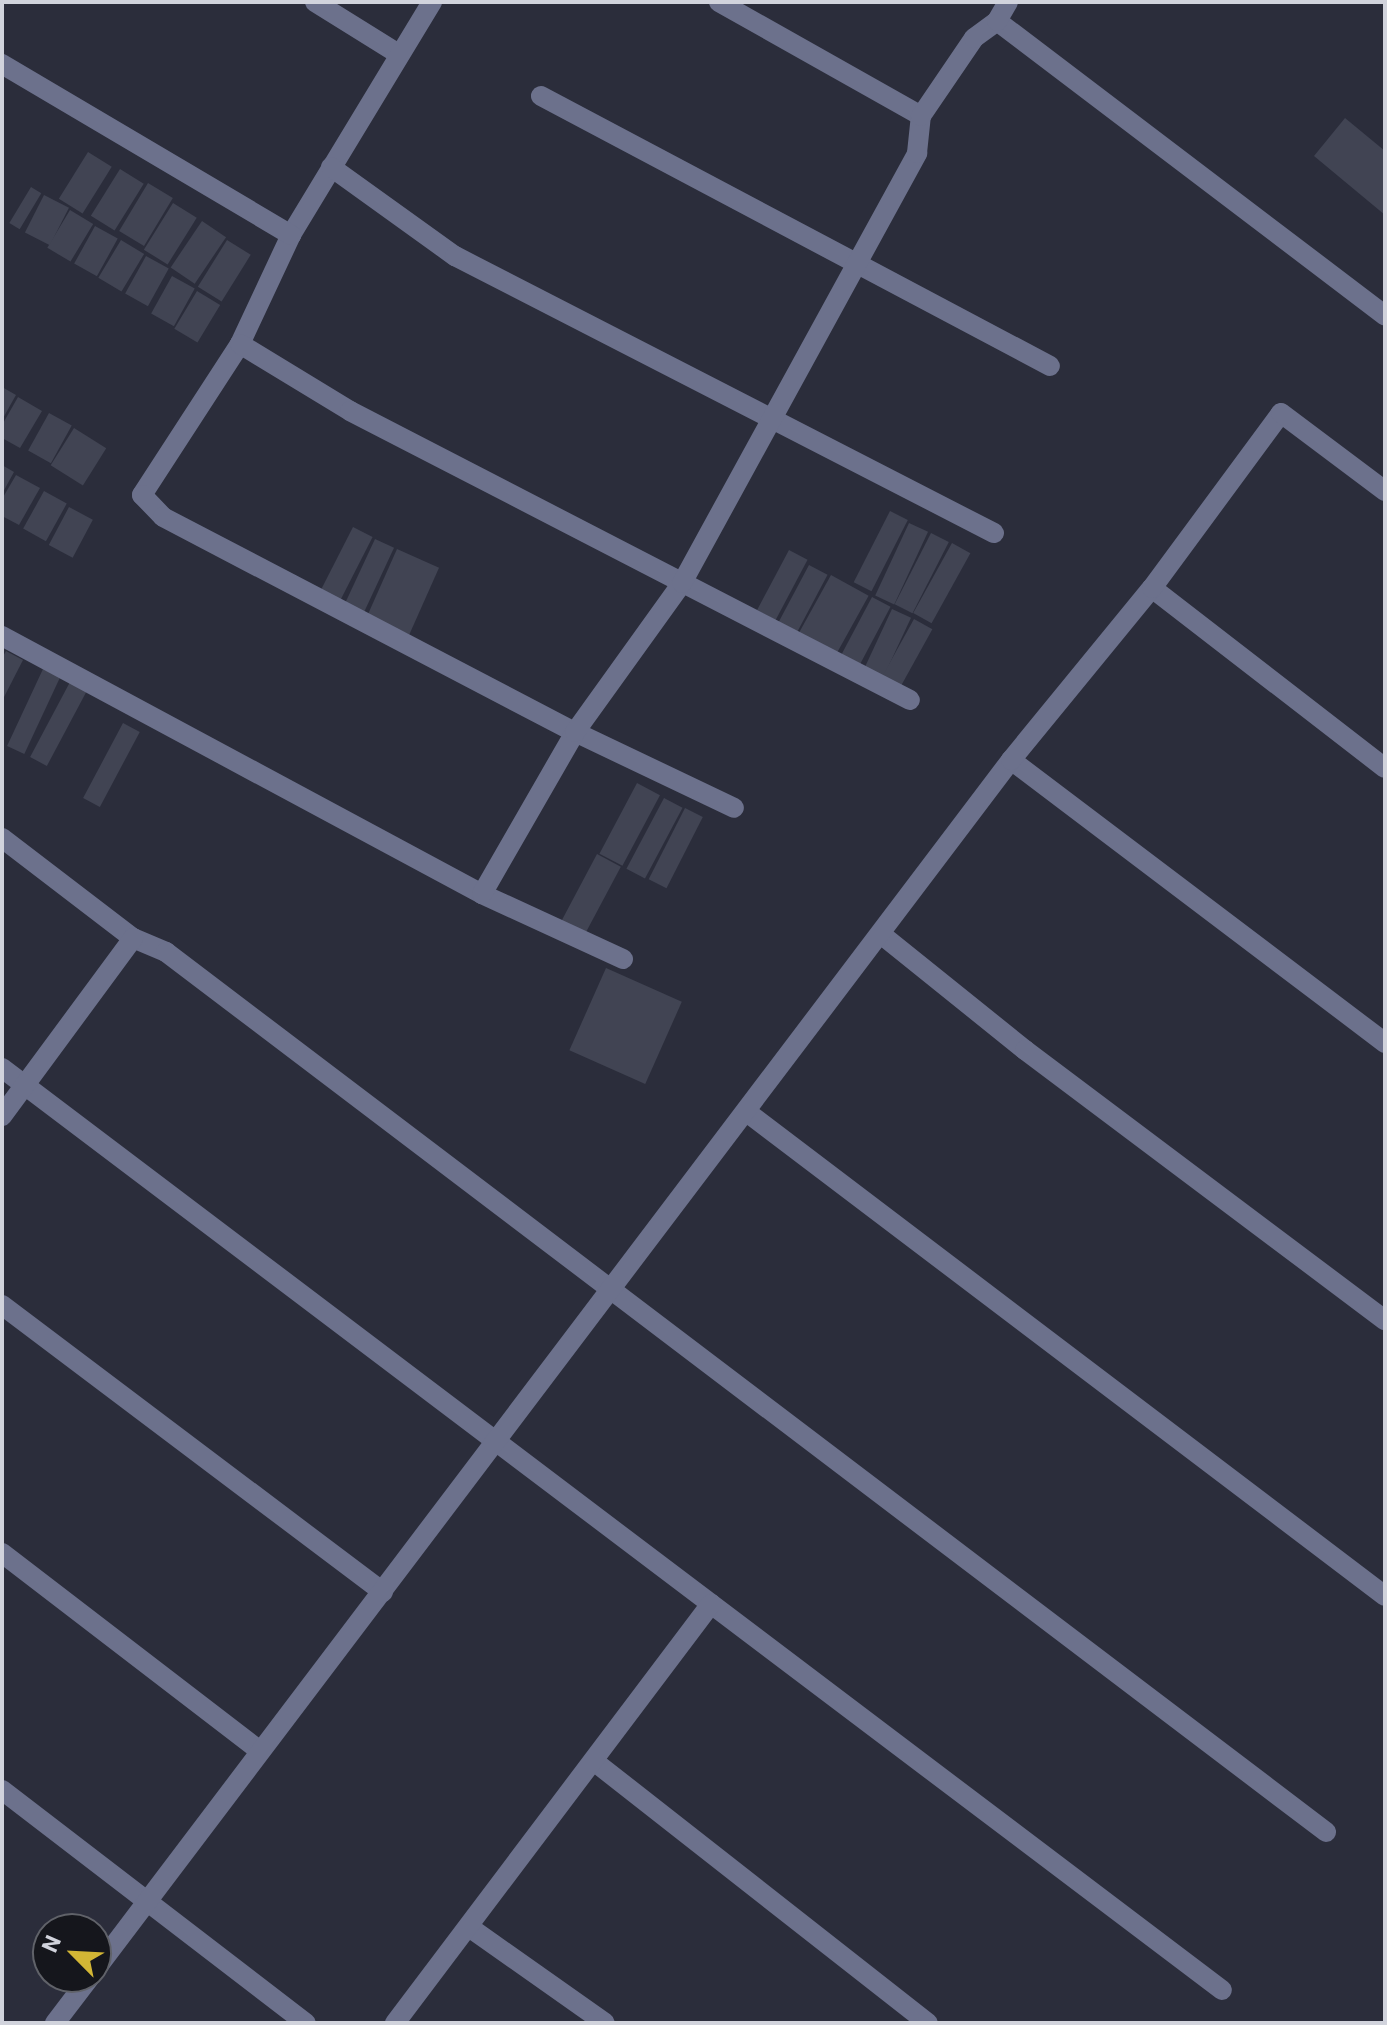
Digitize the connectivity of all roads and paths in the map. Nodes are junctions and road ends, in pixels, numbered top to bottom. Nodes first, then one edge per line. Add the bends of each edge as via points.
1 (315, 2) edge
2 (432, 2) edge
3 (719, 2) edge
4 (1008, 2) edge
5 (997, 21) junction
6 (397, 53) junction
7 (2, 64) edge
8 (541, 96) dead end
9 (921, 116) junction
10 (331, 167) junction
11 (291, 235) junction
12 (859, 262) junction
13 (1385, 315) edge
14 (240, 344) junction
15 (1050, 366) dead end
16 (775, 417) junction
17 (1385, 491) edge
18 (994, 533) dead end
19 (682, 583) junction
20 (1152, 588) junction
21 (2, 636) edge
22 (910, 700) dead end
23 (575, 732) junction
24 (1011, 760) junction
25 (1385, 768) edge
26 (734, 808) dead end
27 (2, 838) edge
28 (482, 894) junction
29 (882, 935) junction
30 (133, 938) junction
31 (623, 959) dead end
32 (1385, 1043) edge
33 (2, 1068) edge
34 (25, 1085) junction
35 (748, 1113) junction
36 (2, 1116) edge
37 (611, 1290) junction
38 (2, 1305) edge
39 (1385, 1320) edge
40 (495, 1440) junction
41 (2, 1553) edge
42 (383, 1592) junction
43 (1385, 1596) edge
44 (711, 1604) junction
45 (260, 1751) junction
46 (595, 1762) junction
47 (2, 1790) edge
48 (1326, 1832) dead end
49 (147, 1902) junction
50 (469, 1927) junction
51 (112, 1948) edge
52 (1222, 1990) dead end
53 (78, 1993) edge
54 (55, 2023) edge
55 (306, 2023) edge
56 (395, 2023) edge
57 (605, 2023) edge
58 (928, 2023) edge

1 - 6 street
2 - 6 street
3 - 9 street
4 - 5 street
5 - 9 street via 974,38
5 - 13 street
6 - 10 street
7 - 11 street
8 - 12 street
9 - 12 street via 917,153
10 - 11 street
10 - 16 street via 455,256
11 - 14 street
12 - 15 street
12 - 16 street
14 - 19 street via 350,411
14 - 23 street via 142,495 163,517
16 - 18 street
16 - 19 street
17 - 20 street via 1281,413
19 - 22 street
19 - 23 street
20 - 24 street
20 - 25 street
21 - 28 street
23 - 26 street
23 - 28 street
24 - 29 street
24 - 32 street
27 - 30 street
28 - 31 street
29 - 35 street
29 - 39 street via 1025,1050
30 - 34 street
30 - 37 street via 166,952
33 - 34 street
34 - 36 street
34 - 40 street
35 - 37 street
35 - 43 street
37 - 40 street
37 - 48 street
38 - 42 street
40 - 42 street
40 - 44 street
41 - 45 street
42 - 45 street
44 - 46 street
44 - 52 street
45 - 49 street
46 - 50 street
46 - 58 street
47 - 49 street
49 - 51 street
49 - 55 street
50 - 56 street
50 - 57 street
53 - 54 street

